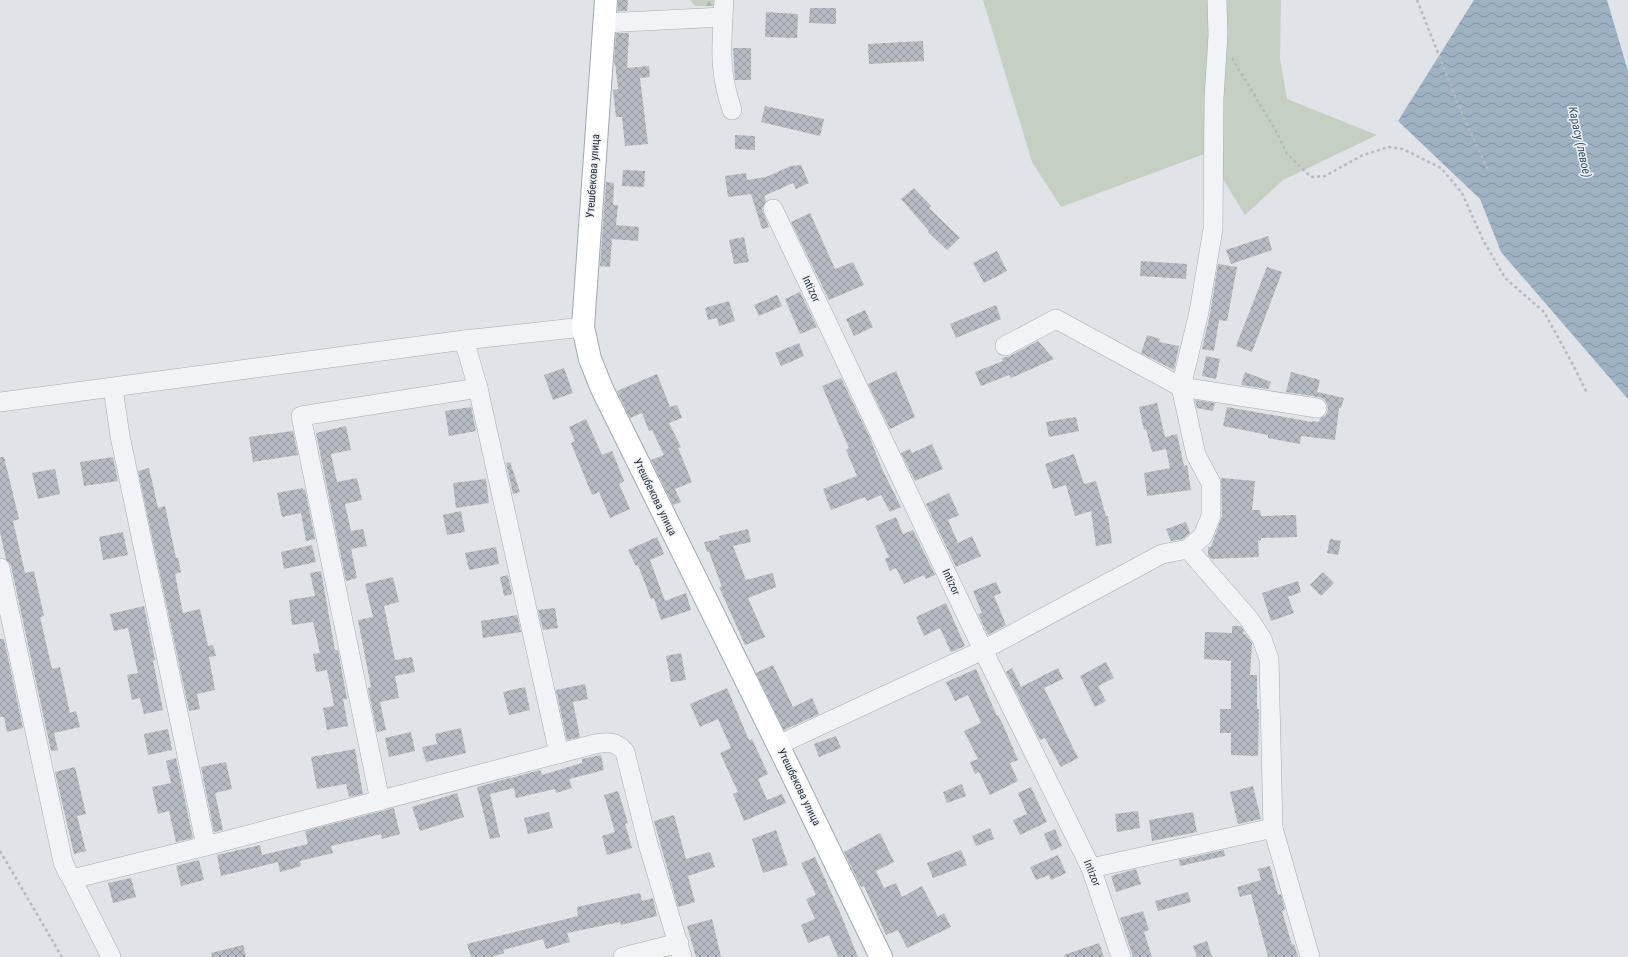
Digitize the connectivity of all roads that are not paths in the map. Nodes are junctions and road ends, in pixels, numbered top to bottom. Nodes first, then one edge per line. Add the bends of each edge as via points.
1 (606, 0) edge
2 (1217, 0) edge
3 (724, 9) edge
4 (604, 23) junction
5 (732, 110) dead end
6 (773, 209) dead end
7 (583, 327) junction
8 (464, 340) junction
9 (1005, 346) dead end
10 (1181, 387) junction
11 (113, 388) junction
12 (478, 388) junction
13 (0, 402) edge
14 (1317, 408) dead end
15 (1188, 549) junction
16 (0, 568) edge
17 (983, 650) junction
18 (778, 745) junction
19 (559, 754) junction
20 (380, 801) junction
21 (1273, 828) junction
22 (206, 846) junction
23 (1091, 868) junction
24 (72, 878) junction
25 (680, 950) edge
26 (111, 957) edge
27 (623, 957) edge
28 (881, 957) edge
29 (1121, 957) edge
30 (1310, 957) edge

1 - 4 main road, Утешбекова улица
2 - 10 street via 1213,229 1199,312
3 - 4 street
3 - 5 street via 722,75
4 - 7 main road, Утешбекова улица
6 - 17 street, Intizor
7 - 8 street
7 - 18 main road, Утешбекова улица via 590,359 602,388
8 - 11 street
8 - 12 street
9 - 10 street via 1056,319
10 - 14 street
10 - 15 street via 1196,455 1211,483 1211,516 1203,536
11 - 13 street
11 - 22 street via 120,436
12 - 19 street
12 - 20 street via 301,416
15 - 17 street via 1162,554
15 - 21 street via 1249,619 1262,639 1269,659
16 - 24 street via 63,862
17 - 18 street
17 - 23 street, Intizor
18 - 28 main road, Утешбекова улица
19 - 20 street
19 - 25 street via 609,742 620,745 625,752 648,844
20 - 22 street
21 - 23 street
21 - 30 street
22 - 24 street
23 - 29 street, Intizor
24 - 26 street
25 - 27 street

